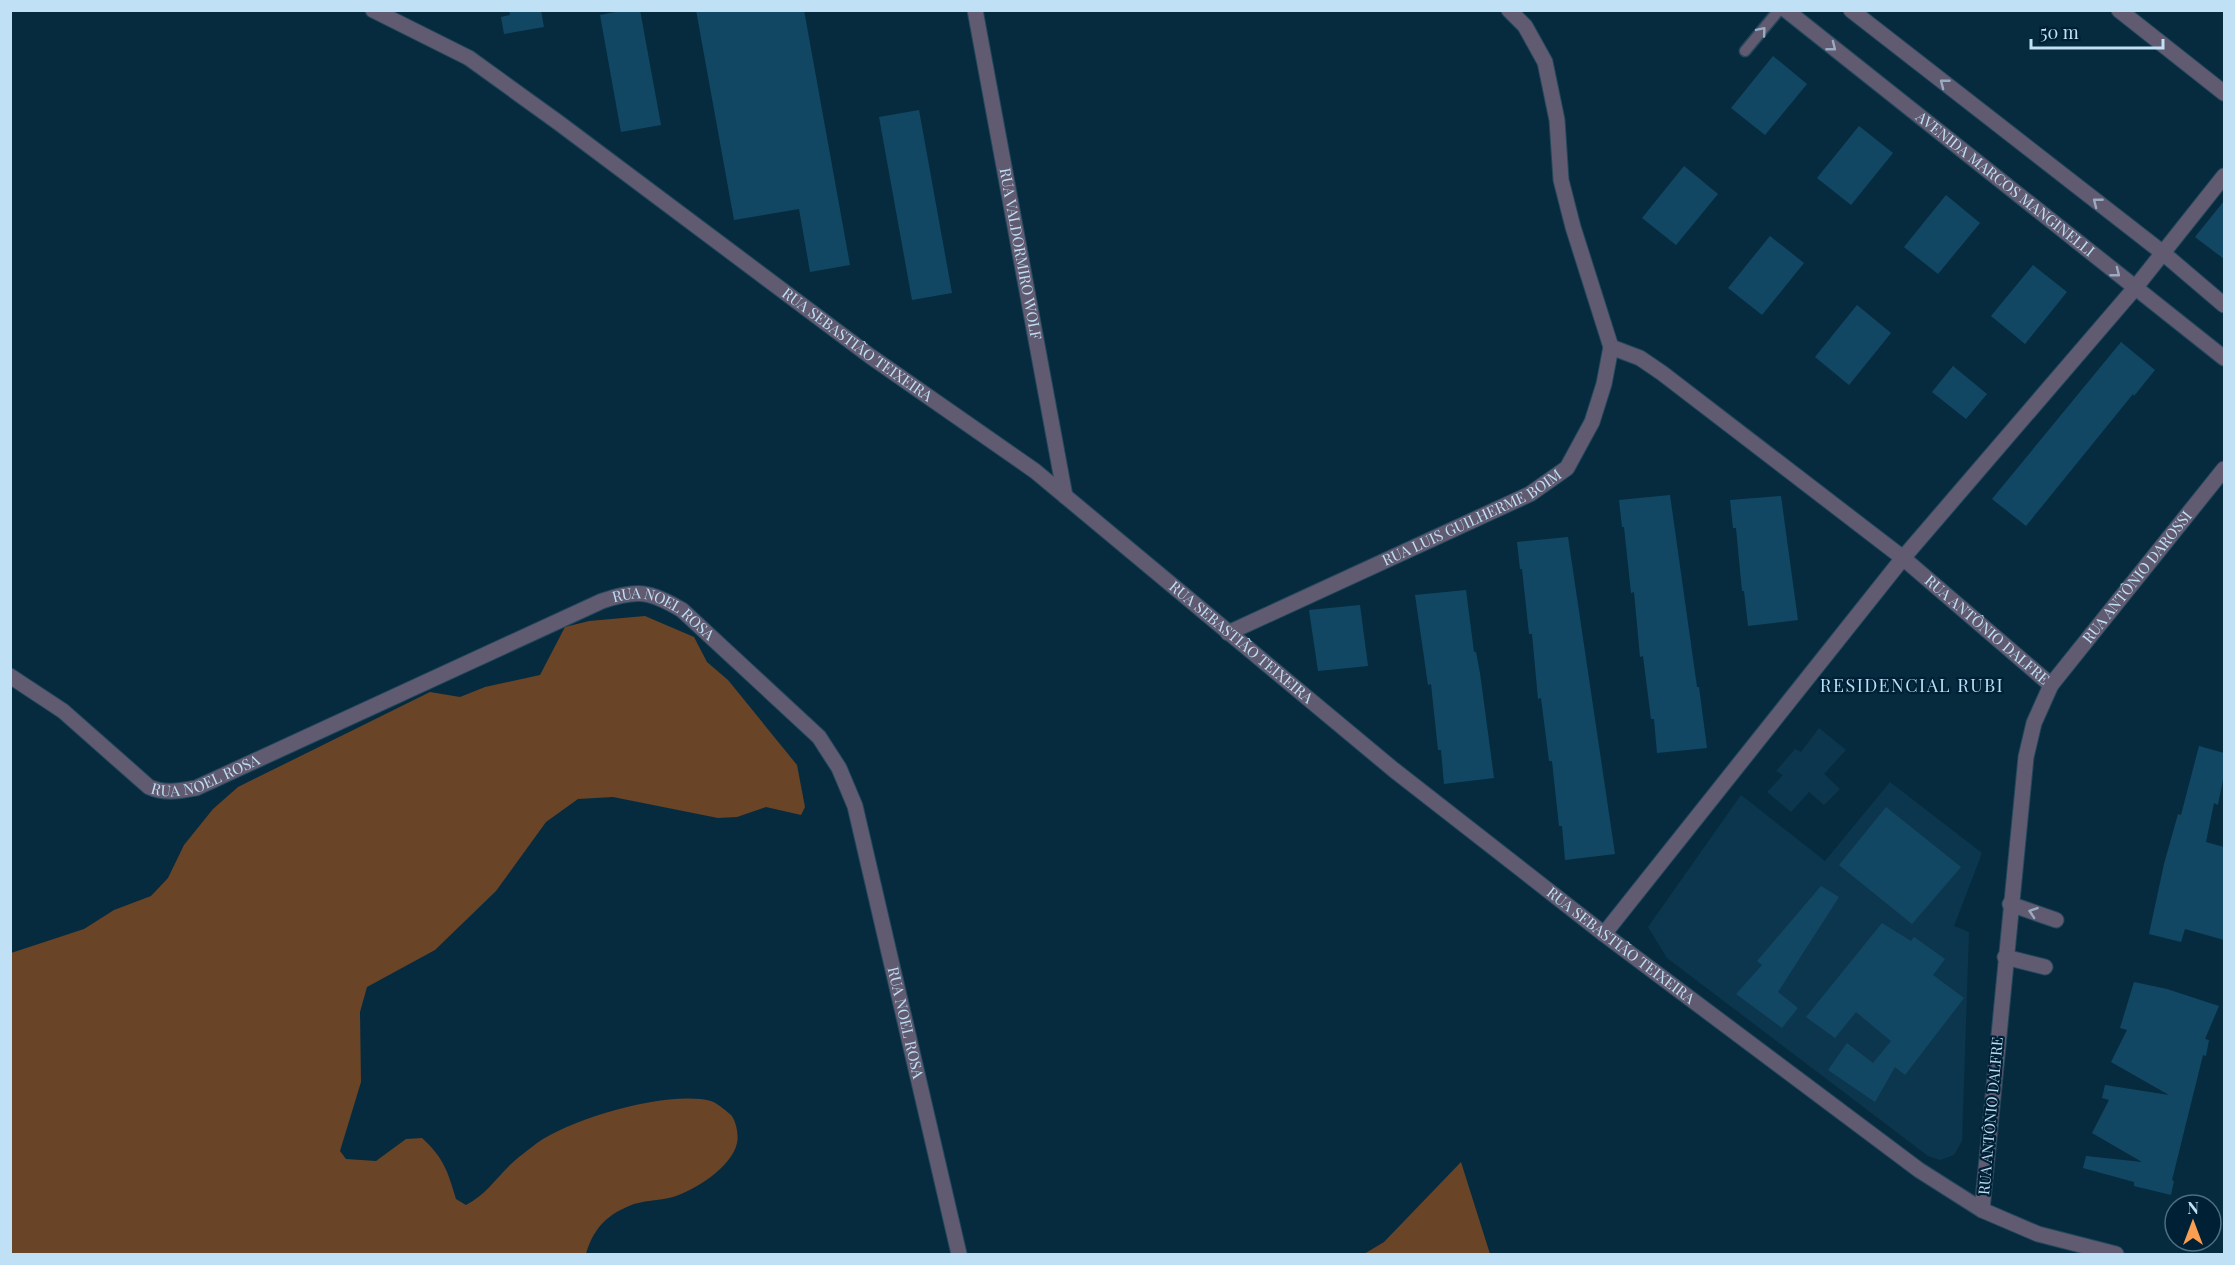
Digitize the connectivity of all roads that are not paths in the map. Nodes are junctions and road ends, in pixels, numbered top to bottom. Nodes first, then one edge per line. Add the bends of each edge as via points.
1 (373, 10) edge
2 (975, 10) edge
3 (1509, 10) edge
4 (1779, 10) edge
5 (1786, 10) edge
6 (1851, 10) edge
7 (2119, 10) edge
8 (1745, 51) dead end
9 (2224, 93) edge
10 (2224, 176) edge
11 (2163, 253) junction
12 (2135, 288) junction
13 (2224, 305) edge
14 (1611, 347) junction
15 (2224, 358) edge
16 (2224, 469) edge
17 (1065, 496) junction
18 (1903, 558) junction
19 (1228, 633) junction
20 (10, 676) edge
21 (2051, 685) junction
22 (2010, 904) junction
23 (2056, 920) dead end
24 (1605, 934) junction
25 (2005, 957) junction
26 (2044, 966) dead end
27 (1982, 1210) junction
28 (959, 1254) edge
29 (2116, 1254) edge

1 - 17 street, RUA SEBASTIÃO TEIXEIRA via 469,58
2 - 17 street, RUA VALDORMIRO WOLF
3 - 14 street, RUA LUIS GUILHERME BOIM via 1525,26 1545,62 1557,120 1561,180
8 -> 4 lane
5 -> 12 street, AVENIDA MARCOS MANGINELLI
11 -> 6 street
7 - 9 street
10 - 11 street
11 - 12 street
11 - 13 street
12 - 15 street, AVENIDA MARCOS MANGINELLI
12 - 18 street
14 - 18 street, RUA ANTÔNIO DALFRE via 1662,372
14 - 19 street, RUA LUIS GUILHERME BOIM via 1592,422 1567,468 1530,494
16 - 21 street, RUA ANTÔNIO DAROSSI
17 - 19 street, RUA SEBASTIÃO TEIXEIRA
18 - 21 street, RUA ANTÔNIO DALFRE
18 - 24 street
19 - 24 street, RUA SEBASTIÃO TEIXEIRA via 1394,770
20 - 28 street, RUA NOEL ROSA via 63,711 149,787 159,792 177,792 196,788 602,601 628,592 660,597 682,610 819,737 839,768 855,806
21 - 22 street, RUA ANTÔNIO DALFRE via 2034,723 2026,757
23 -> 22 street
22 - 25 street, RUA ANTÔNIO DALFRE
24 - 27 street, RUA SEBASTIÃO TEIXEIRA via 1919,1170
25 - 26 street
25 - 27 street, RUA ANTÔNIO DALFRE
27 - 29 street, RUA SEBASTIÃO TEIXEIRA via 2038,1234

